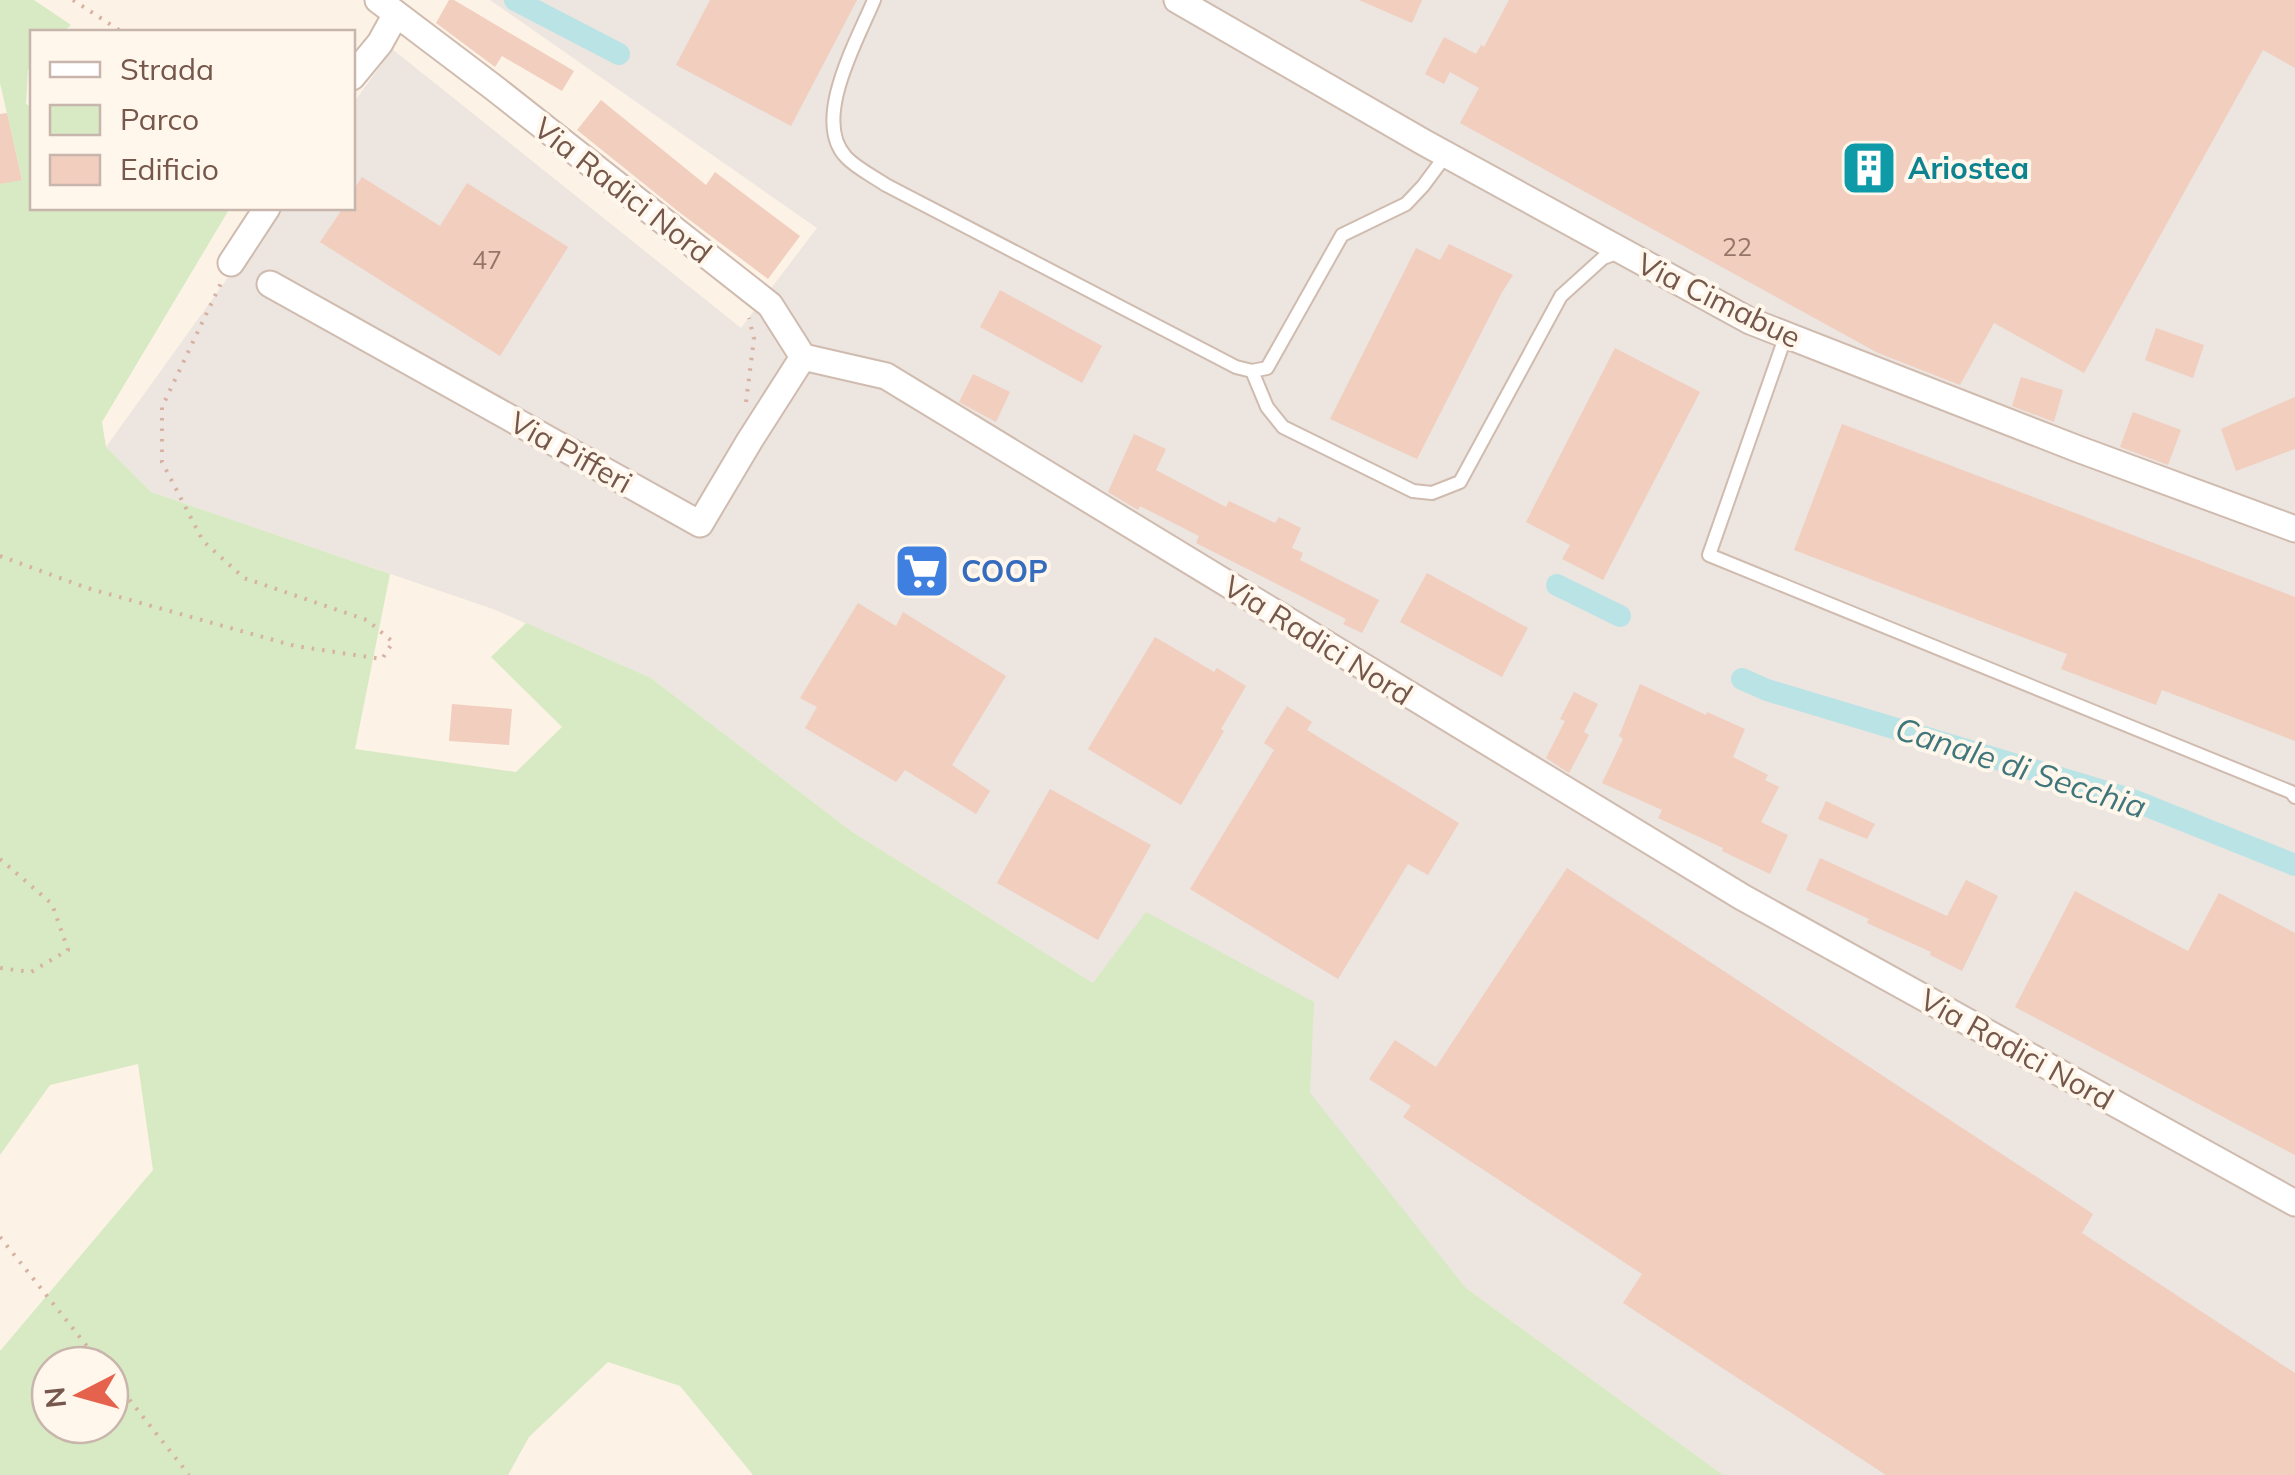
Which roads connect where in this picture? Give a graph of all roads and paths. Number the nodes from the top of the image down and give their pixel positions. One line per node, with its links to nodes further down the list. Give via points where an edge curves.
1 (73, 0): 5 (path)
2 (874, 0): 15 (lane, via 835,100 833,133 845,156 903,194)
3 (1176, 0): 7 (street, Via Cimabue)
4 (387, 7): 6 (street, Via Radici Nord, via 380,43); 14 (street, Via Radici Nord, via 770,305)
5 (119, 30)
6 (355, 74)
7 (1446, 155): 9 (street, Via Cimabue); 15 (lane, via 1406,204 1342,234 1266,368)
8 (266, 210): 10 (street)
9 (1622, 251): 13 (street, Via Cimabue); 15 (lane, via 1603,258 1561,296 1460,482 1432,494 1413,491 1283,427)
10 (231, 264): 18 (path, via 162,407 162,462 203,541 244,578 367,620 393,642 382,659 295,646 87,588)
11 (270, 284): 16 (street, Via Pifferi, via 700,524)
12 (747, 308): 16 (path, via 754,339 746,408)
13 (1786, 335): 17 (street, Via Cimabue); 19 (lane, via 1709,555)
14 (803, 358): 16 (street, Via Pifferi); 22 (street, Via Radici Nord, via 886,376 1742,897)
15 (1252, 371)
16 (762, 420)
17 (2295, 529)
18 (0, 556)
19 (2295, 797)
20 (0, 859): 21 (path, via 52,904 68,950 30,972)
21 (0, 968)
22 (2295, 1202)
23 (0, 1238): 24 (path)
24 (86, 1345)
25 (130, 1401): 26 (path)
26 (189, 1475)

